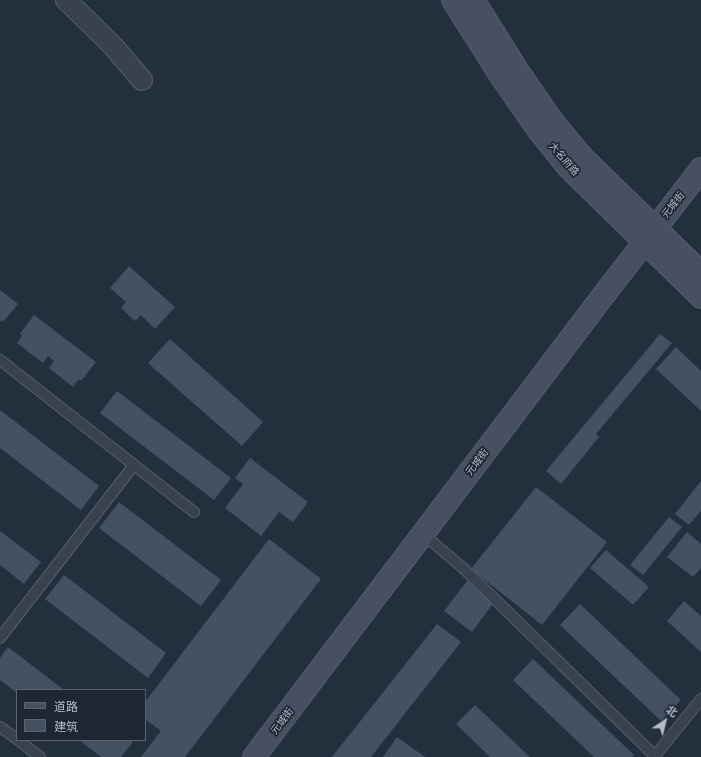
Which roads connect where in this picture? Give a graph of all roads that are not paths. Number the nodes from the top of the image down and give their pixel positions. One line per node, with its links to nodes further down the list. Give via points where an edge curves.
1 (453, 0): 6 (street, 大名府路, via 503,79 569,168)
2 (473, 0): 6 (street, 大名府路, via 550,118)
3 (68, 1): 4 (street, via 113,46)
4 (142, 80)
5 (701, 169): 6 (street, 元城街)
6 (650, 235): 7 (street, 大名府路); 8 (street, 大名府路); 12 (street, 元城街)
7 (701, 273)
8 (701, 297)
9 (0, 360): 10 (lane)
10 (134, 465): 11 (lane); 13 (lane)
11 (194, 512)
12 (423, 534): 18 (lane, via 463,568); 20 (street, 元城街)
13 (0, 638)
14 (701, 699): 18 (lane)
15 (0, 727): 16 (lane)
16 (16, 739)
17 (18, 741): 19 (lane)
18 (655, 756)
19 (40, 757)
20 (254, 757)

